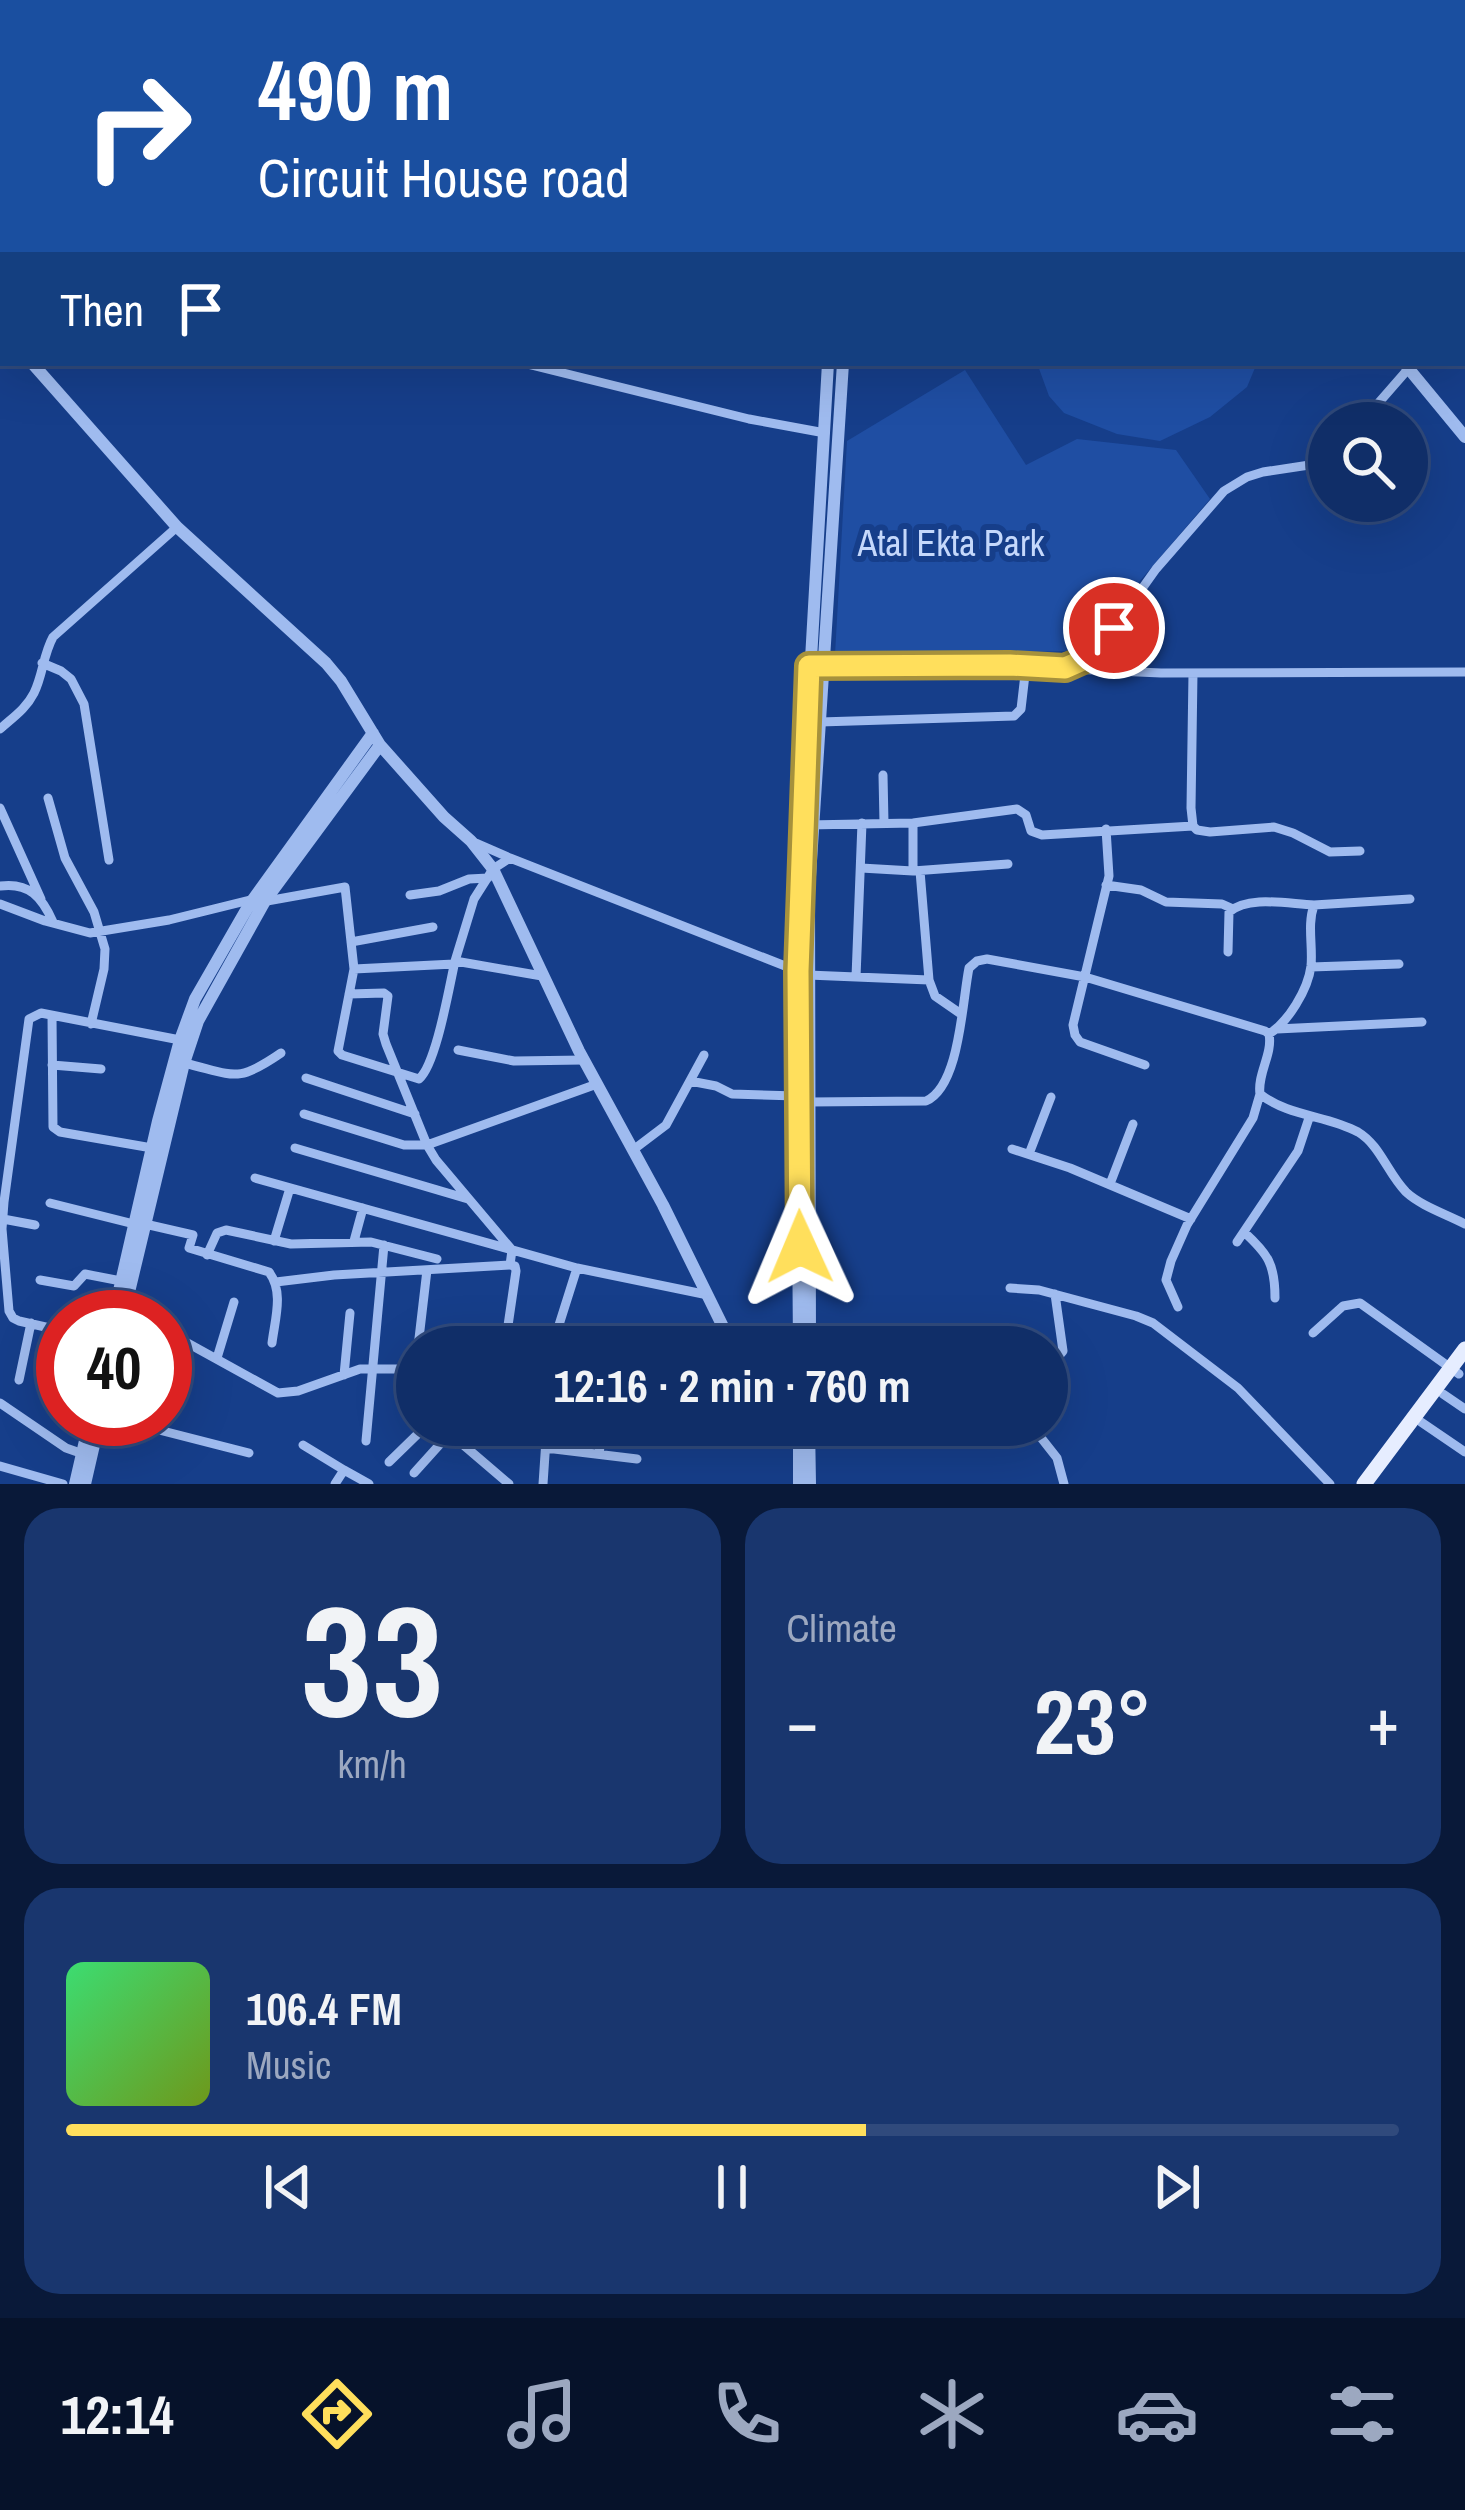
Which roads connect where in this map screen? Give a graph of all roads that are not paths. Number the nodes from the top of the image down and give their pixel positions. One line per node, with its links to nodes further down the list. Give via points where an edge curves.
1 (35, 366): 11 (street)
2 (535, 366): 8 (street)
3 (828, 366): 8 (street)
4 (842, 366): 14 (street)
5 (1405, 366): 7 (street)
6 (1407, 366): 9 (street)
7 (1377, 402)
8 (825, 433): 14 (street)
9 (1465, 437)
10 (1308, 465): 12 (street, via 1247,477 1224,491)
11 (177, 527): 13 (street, via 53,637); 22 (street, via 326,663)
12 (1105, 637): 16 (street); 17 (street)
13 (42, 663): 21 (street, via 26,707); 35 (street, via 71,679 84,704)
14 (817, 666): 15 (street); 20 (street); 29 (street)
15 (1026, 666): 16 (street); 20 (street, via 1014,716)
16 (1065, 668): 17 (street)
17 (1121, 671): 19 (street)
18 (1465, 672): 19 (street)
19 (1193, 673): 30 (street)
20 (820, 722): 29 (street)
21 (0, 729)
22 (377, 739): 32 (street); 45 (street)
23 (883, 775): 27 (street)
24 (48, 798): 51 (street)
25 (0, 808): 44 (street)
26 (862, 823): 27 (street); 29 (street); 37 (street)
27 (884, 823): 28 (street)
28 (913, 823): 31 (street, via 1017,809 1035,834); 38 (street)
29 (807, 825): 58 (street)
30 (1193, 826): 31 (street); 33 (street, via 1274,827 1330,853)
31 (1106, 829): 40 (street)
32 (471, 841): 34 (street); 39 (street)
33 (1360, 851)
34 (510, 858): 39 (street); 58 (street)
35 (110, 860)
36 (1008, 864): 38 (street)
37 (861, 868): 38 (street); 61 (street)
38 (917, 871): 62 (street)
39 (490, 873): 42 (street); 54 (street); 59 (street)
40 (1106, 885): 48 (street); 60 (street)
41 (0, 886): 44 (street, via 22,886)
42 (410, 896)
43 (1410, 898): 47 (street)
44 (41, 899): 49 (street)
45 (260, 900): 51 (street); 52 (street, via 345,887); 69 (street, via 236,926); 74 (street)
46 (0, 904): 49 (street)
47 (1313, 905): 48 (street); 56 (street)
48 (1232, 908): 53 (street)
49 (54, 923): 51 (street)
50 (433, 927): 52 (street)
51 (100, 933): 67 (street, via 106,960)
52 (351, 942): 57 (street)
53 (1228, 952)
54 (454, 963): 57 (street); 59 (street); 78 (street, via 424,1077)
55 (1399, 964): 56 (street)
56 (1311, 967): 68 (street)
57 (353, 969): 63 (street)
58 (803, 973): 61 (street); 84 (street)
59 (542, 976): 73 (street)
60 (1084, 976): 64 (street, via 976,961); 68 (street); 76 (street, via 1075,1035)
61 (856, 977): 62 (street)
62 (928, 980): 64 (street, via 935,996)
63 (349, 994): 78 (street, via 388,996 383,1034); 78 (street, via 339,1054)
64 (962, 1014): 84 (street, via 945,1085 933,1098)
65 (52, 1016): 67 (street); 75 (street); 103 (street, via 29,1019)
66 (1422, 1022): 68 (street)
67 (91, 1024): 69 (street)
68 (1273, 1032): 82 (street)
69 (180, 1040): 88 (street)
70 (458, 1050): 73 (street, via 530,1062)
71 (281, 1053): 74 (street, via 239,1076)
72 (704, 1055): 80 (street)
73 (584, 1060): 81 (street)
74 (184, 1063): 88 (street)
75 (52, 1065): 77 (street); 91 (street, via 55,1130)
76 (1145, 1065)
77 (101, 1070)
78 (397, 1071): 86 (street)
79 (306, 1078): 86 (street)
80 (690, 1081): 84 (street, via 732,1094); 94 (street, via 666,1125)
81 (597, 1084): 90 (street); 94 (street)
82 (1260, 1094): 87 (street); 104 (street)
83 (1051, 1097): 95 (street)
84 (803, 1099): 121 (street)
85 (304, 1114): 90 (street, via 404,1145)
86 (416, 1114): 90 (street)
87 (1310, 1118): 106 (street, via 1360,1133 1409,1195); 127 (street, via 1298,1151 1240,1237 1270,1262)
88 (164, 1122): 91 (street); 101 (street)
89 (1132, 1124): 97 (street)
90 (427, 1144): 99 (street)
91 (152, 1148): 101 (street)
92 (295, 1148): 99 (street)
93 (1012, 1149): 95 (street)
94 (633, 1150): 126 (street)
95 (1029, 1154): 97 (street)
96 (255, 1178): 98 (street)
97 (1110, 1184): 104 (street)
98 (290, 1188): 102 (street); 109 (street)
99 (470, 1199): 112 (street)
100 (50, 1203): 105 (street)
101 (143, 1207): 105 (street)
102 (363, 1208): 108 (street); 110 (street)
103 (3, 1219): 107 (street); 131 (street, via 9,1311)
104 (1191, 1220): 129 (street, via 1166,1280)
105 (139, 1224): 113 (street, via 193,1235 189,1248); 119 (street); 124 (street)
106 (1465, 1224)
107 (35, 1225)
108 (440, 1230): 112 (street); 115 (street)
109 (274, 1240): 110 (street); 113 (street, via 220,1231)
110 (355, 1241): 111 (street)
111 (384, 1245): 115 (street); 117 (street)
112 (512, 1250): 114 (street); 116 (street)
113 (207, 1255): 120 (street, via 269,1272)
114 (510, 1265): 115 (street); 134 (street, via 516,1271)
115 (433, 1266): 117 (street); 133 (street)
116 (578, 1268): 126 (street); 135 (street)
117 (382, 1272): 120 (street); 145 (street)
118 (40, 1280): 119 (street, via 74,1286 87,1274)
119 (121, 1281): 123 (street)
120 (276, 1282): 141 (street)
121 (805, 1288): 137 (street); 138 (street)
122 (1010, 1288): 125 (street)
123 (119, 1290)
124 (128, 1290)
125 (1054, 1294): 139 (street); 188 (street, via 1153,1323 1238,1388)
126 (708, 1295): 136 (street)
127 (1275, 1298)
128 (234, 1301): 144 (street)
129 (1178, 1307)
130 (350, 1313): 148 (street)
131 (31, 1323): 132 (street); 149 (street)
132 (36, 1324)
133 (422, 1326)
134 (508, 1326)
135 (559, 1326)
136 (723, 1326)
137 (801, 1326)
138 (808, 1326)
139 (1060, 1326)
140 (1313, 1333): 147 (street, via 1342,1306 1360,1303)
141 (272, 1343)
142 (192, 1346): 144 (street)
143 (1465, 1349): 147 (main road)
144 (217, 1358): 148 (street, via 278,1393)
145 (373, 1367): 146 (street); 148 (street); 155 (street)
146 (396, 1368)
147 (1458, 1369): 150 (main road); 189 (main road)
148 (344, 1375)
149 (20, 1380)
150 (1443, 1394): 152 (street); 153 (main road)
151 (0, 1403): 172 (street)
152 (1465, 1409)
153 (1421, 1422): 169 (street); 190 (main road)
154 (192, 1438): 170 (street)
155 (366, 1441)
156 (303, 1445): 176 (street)
157 (88, 1446): 172 (street)
158 (90, 1446): 172 (street)
159 (405, 1446): 174 (street)
160 (439, 1446): 177 (street)
161 (465, 1446): 168 (street)
162 (468, 1446): 168 (street)
163 (600, 1446): 171 (street)
164 (799, 1446): 185 (street)
165 (809, 1446): 186 (street)
166 (1048, 1446): 187 (street)
167 (546, 1448): 171 (street); 184 (street)
168 (468, 1449): 183 (street)
169 (1465, 1452)
170 (249, 1453)
171 (599, 1454): 173 (street)
172 (87, 1455): 179 (street); 180 (street)
173 (637, 1459)
174 (389, 1462)
175 (0, 1466): 178 (street)
176 (344, 1470): 181 (street); 182 (street)
177 (415, 1473)
178 (63, 1484)
179 (75, 1484)
180 (85, 1484)
181 (335, 1484)
182 (369, 1484)
183 (509, 1484)
184 (543, 1484)
185 (799, 1484)
186 (810, 1484)
187 (1064, 1484)
188 (1330, 1484)
189 (1364, 1484)
190 (1374, 1484)

